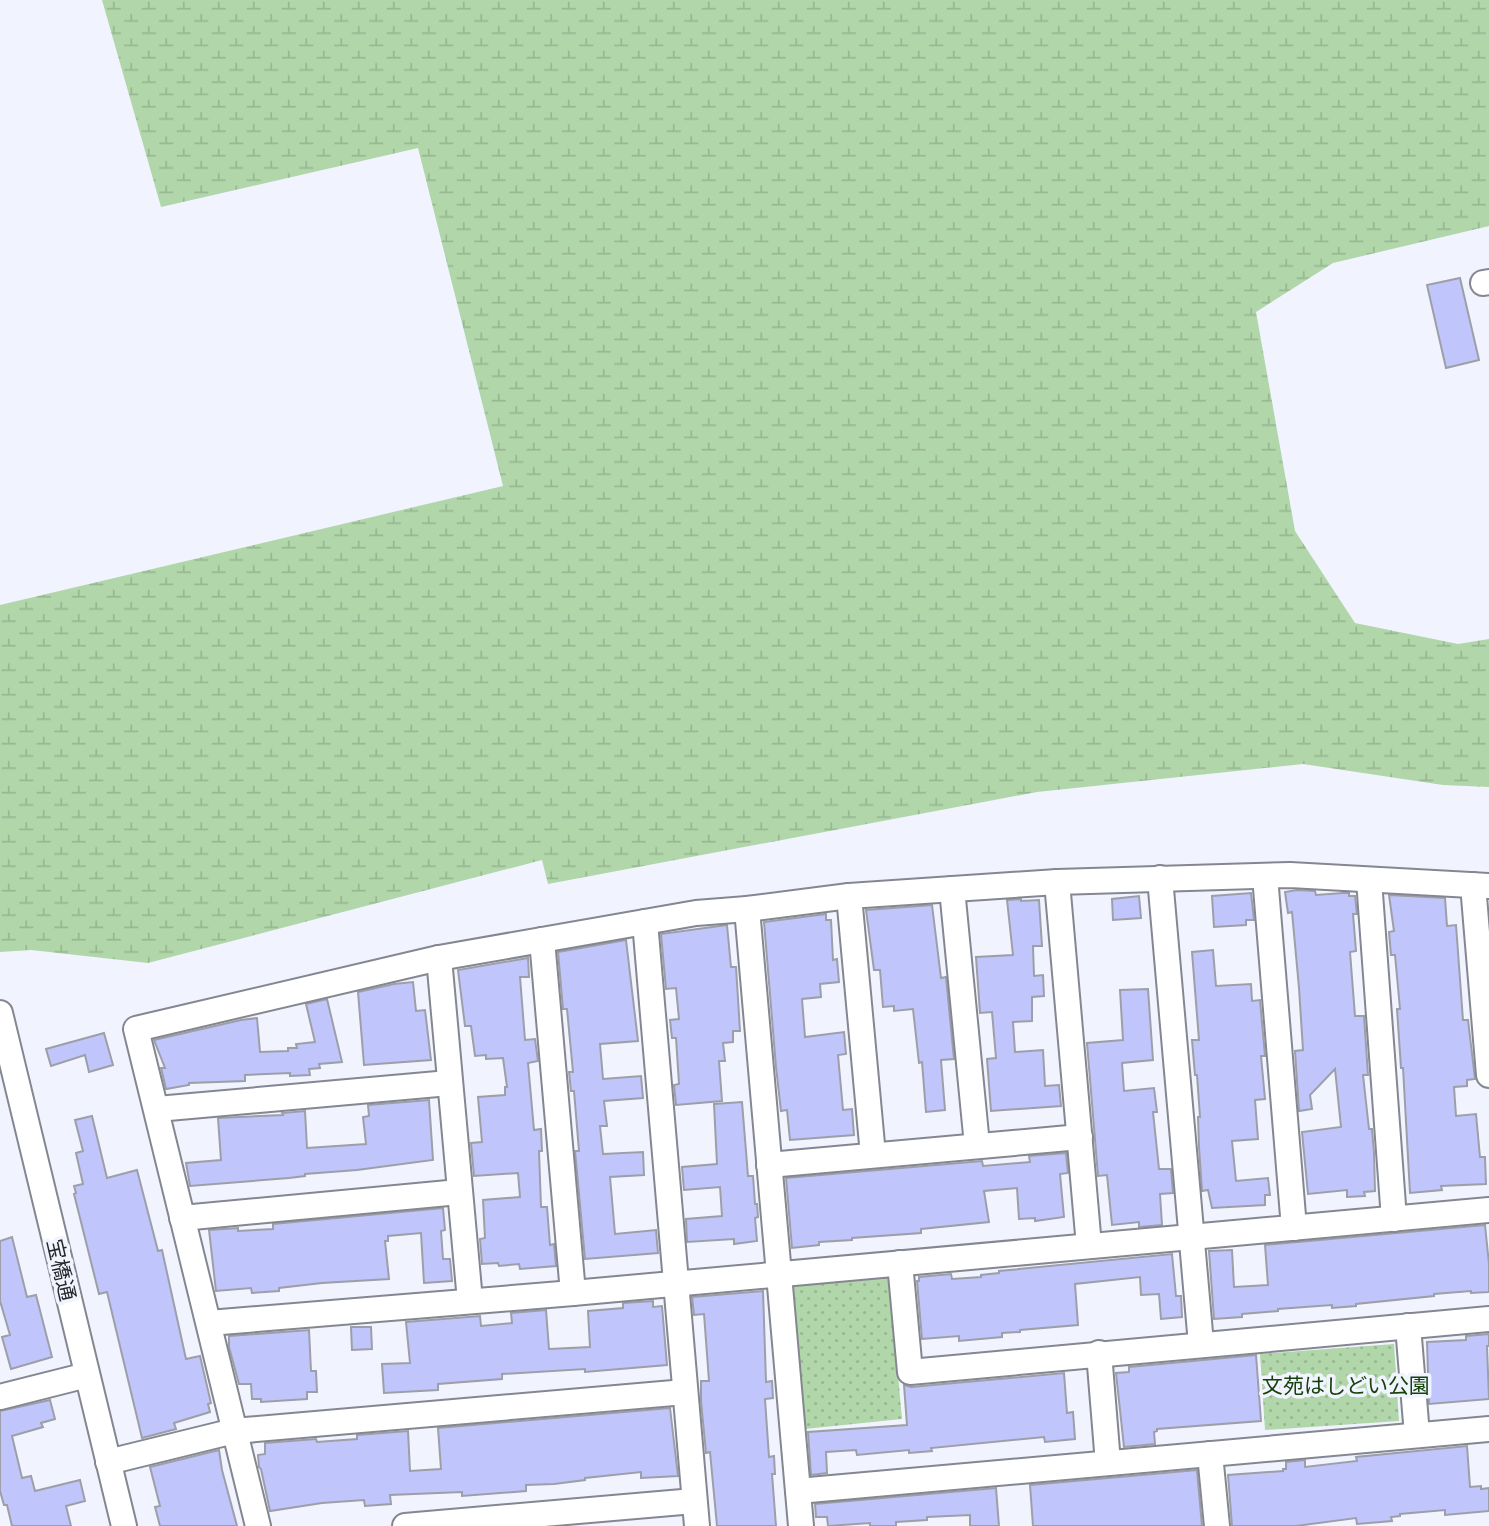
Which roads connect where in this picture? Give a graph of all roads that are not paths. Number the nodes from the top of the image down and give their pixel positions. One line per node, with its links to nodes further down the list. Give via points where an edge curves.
1 (1265, 876): 2 (street); 3 (street); 24 (street)
2 (1160, 878): 4 (street); 25 (street)
3 (1369, 880): 5 (street); 23 (street)
4 (1057, 883): 6 (street); 16 (street)
5 (1481, 885): 13 (street)
6 (952, 889): 7 (street); 17 (street)
7 (849, 897): 8 (street); 18 (street)
8 (747, 909): 9 (street); 19 (street)
9 (645, 922): 10 (street); 29 (street)
10 (542, 940): 11 (street); 30 (street)
11 (439, 958): 14 (street); 15 (street, via 136,1029)
12 (0, 1013): 37 (street, 宝橋通)
13 (1489, 1075)
14 (449, 1083): 15 (street); 20 (street)
15 (157, 1109): 22 (street)
16 (1080, 1137): 17 (street); 26 (street)
17 (977, 1145): 18 (street)
18 (873, 1155): 19 (street)
19 (769, 1165): 28 (street)
20 (459, 1192): 22 (street); 31 (street)
21 (1489, 1210): 23 (street)
22 (182, 1218): 33 (street)
23 (1394, 1219): 24 (street)
24 (1294, 1228): 25 (street)
25 (1192, 1237): 26 (street); 35 (street)
26 (1089, 1246): 27 (street)
27 (900, 1264): 28 (street); 36 (street, via 910,1372)
28 (778, 1274): 29 (street); 46 (street)
29 (674, 1283): 30 (street); 38 (street)
30 (573, 1293): 31 (street)
31 (470, 1301): 33 (street)
32 (1489, 1319): 34 (street)
33 (209, 1323): 41 (street)
34 (1408, 1326): 35 (street); 42 (street)
35 (1201, 1344): 36 (street)
36 (1099, 1353): 45 (street)
37 (87, 1375): 39 (street); 44 (street, 宝橋通)
38 (685, 1392): 41 (street); 47 (street)
39 (0, 1397)
40 (1489, 1429): 42 (street)
41 (234, 1431): 44 (street); 49 (street)
42 (1417, 1435): 43 (street)
43 (1210, 1454): 45 (street); 53 (street)
44 (108, 1462): 48 (street, 宝橋通)
45 (1108, 1464): 46 (street)
46 (798, 1491): 52 (street)
47 (694, 1501): 50 (street); 51 (street)
48 (124, 1526)
49 (258, 1526)
50 (405, 1526)
51 (697, 1526)
52 (801, 1526)
53 (1217, 1526)

